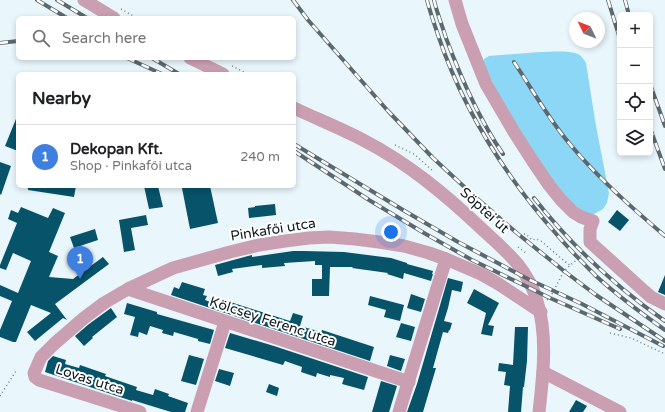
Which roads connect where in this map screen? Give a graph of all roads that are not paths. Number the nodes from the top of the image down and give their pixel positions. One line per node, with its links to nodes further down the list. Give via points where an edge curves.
1 (84, 0): 3 (street)
2 (454, 0): 9 (street, via 486,84 545,179 574,212 593,221 590,242 651,297)
3 (111, 16)
4 (194, 60): 5 (street)
5 (219, 72)
6 (296, 109): 10 (street, Söptei út, via 362,140 416,172 436,188 512,257 534,290)
7 (446, 259): 8 (street, Pinkafői utca, via 429,252 379,242 348,238 309,238 224,253 173,268); 10 (street, Pinkafői utca); 14 (street)
8 (128, 289): 11 (street, Kölcsey Ferenc utca); 12 (street, Pinkafői utca, via 84,318 41,357)
9 (665, 304)
10 (539, 306): 13 (street, Söptei út, via 543,333)
11 (225, 322): 14 (street, Kölcsey Ferenc utca); 16 (street)
12 (34, 372): 15 (street, Lovas utca, via 39,380)
13 (542, 372): 18 (street, Söptei út); 19 (street)
14 (409, 382): 17 (street)
15 (140, 412)
16 (197, 412)
17 (399, 412)
18 (539, 412)
19 (620, 412)

